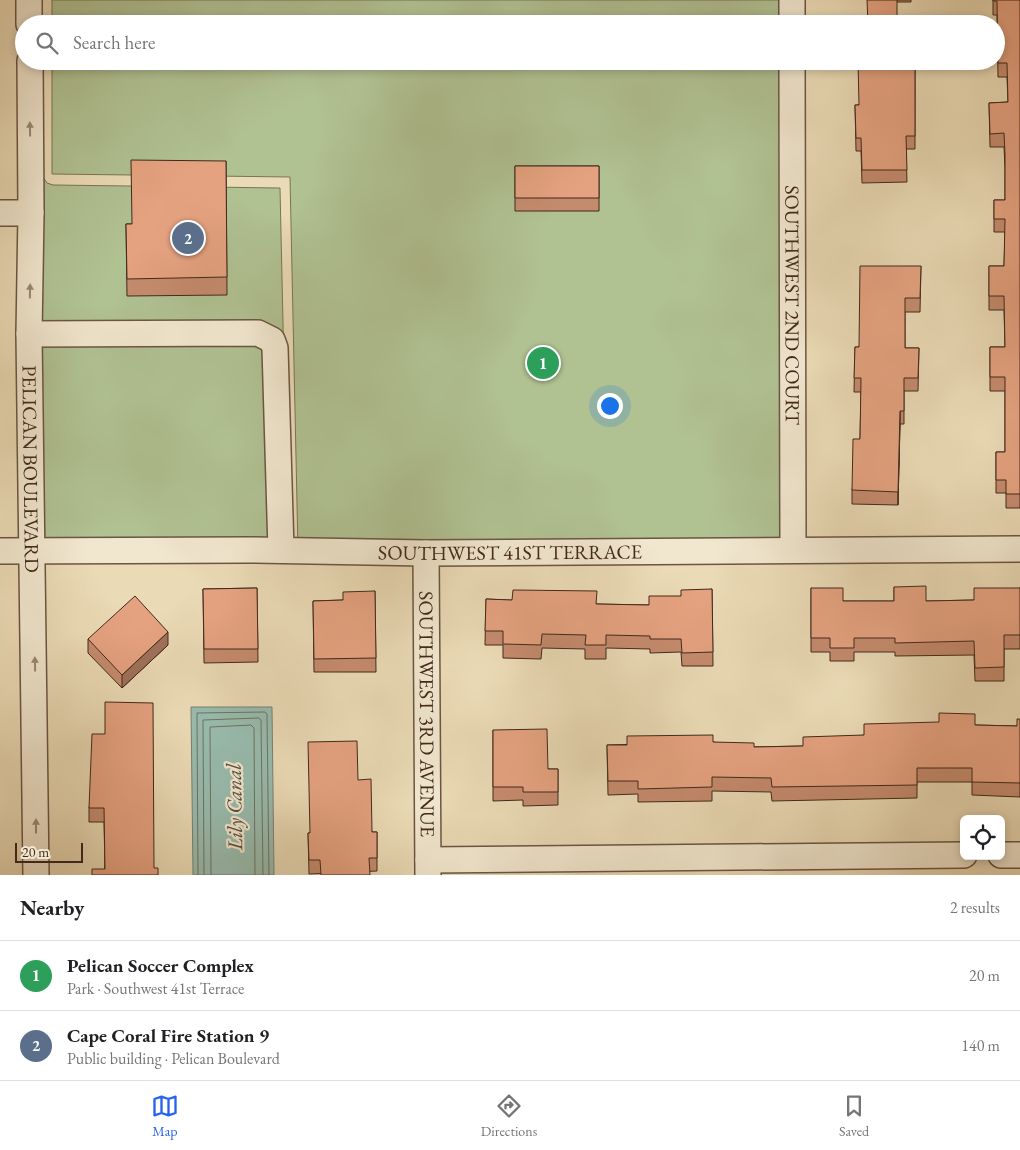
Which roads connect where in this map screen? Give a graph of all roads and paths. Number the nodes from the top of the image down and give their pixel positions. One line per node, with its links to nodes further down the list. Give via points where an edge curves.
1 (29, 0): 3 (street)
2 (792, 0): 4 (street)
3 (29, 15)
4 (792, 15)
5 (30, 70): 8 (street, PELICAN BOULEVARD, one-way to 5)
6 (792, 70): 10 (street, SOUTHWEST 2ND COURT)
7 (0, 213): 8 (street)
8 (31, 213): 9 (street, PELICAN BOULEVARD, one-way to 8)
9 (29, 334): 12 (street, via 258,333 272,340 275,348); 14 (street, PELICAN BOULEVARD)
10 (793, 549): 11 (street, SOUTHWEST 41ST TERRACE); 15 (street, SOUTHWEST 41ST TERRACE)
11 (1020, 549)
12 (281, 550): 14 (street, SOUTHWEST 41ST TERRACE); 15 (street, SOUTHWEST 41ST TERRACE)
13 (0, 551): 14 (street, SOUTHWEST 41ST TERRACE)
14 (34, 551): 20 (street, PELICAN BOULEVARD, one-way to 14)
15 (426, 553): 19 (street, SOUTHWEST 3RD AVENUE)
16 (960, 855): 19 (street)
17 (1005, 855): 18 (street)
18 (1020, 855)
19 (428, 867)
20 (36, 875)

